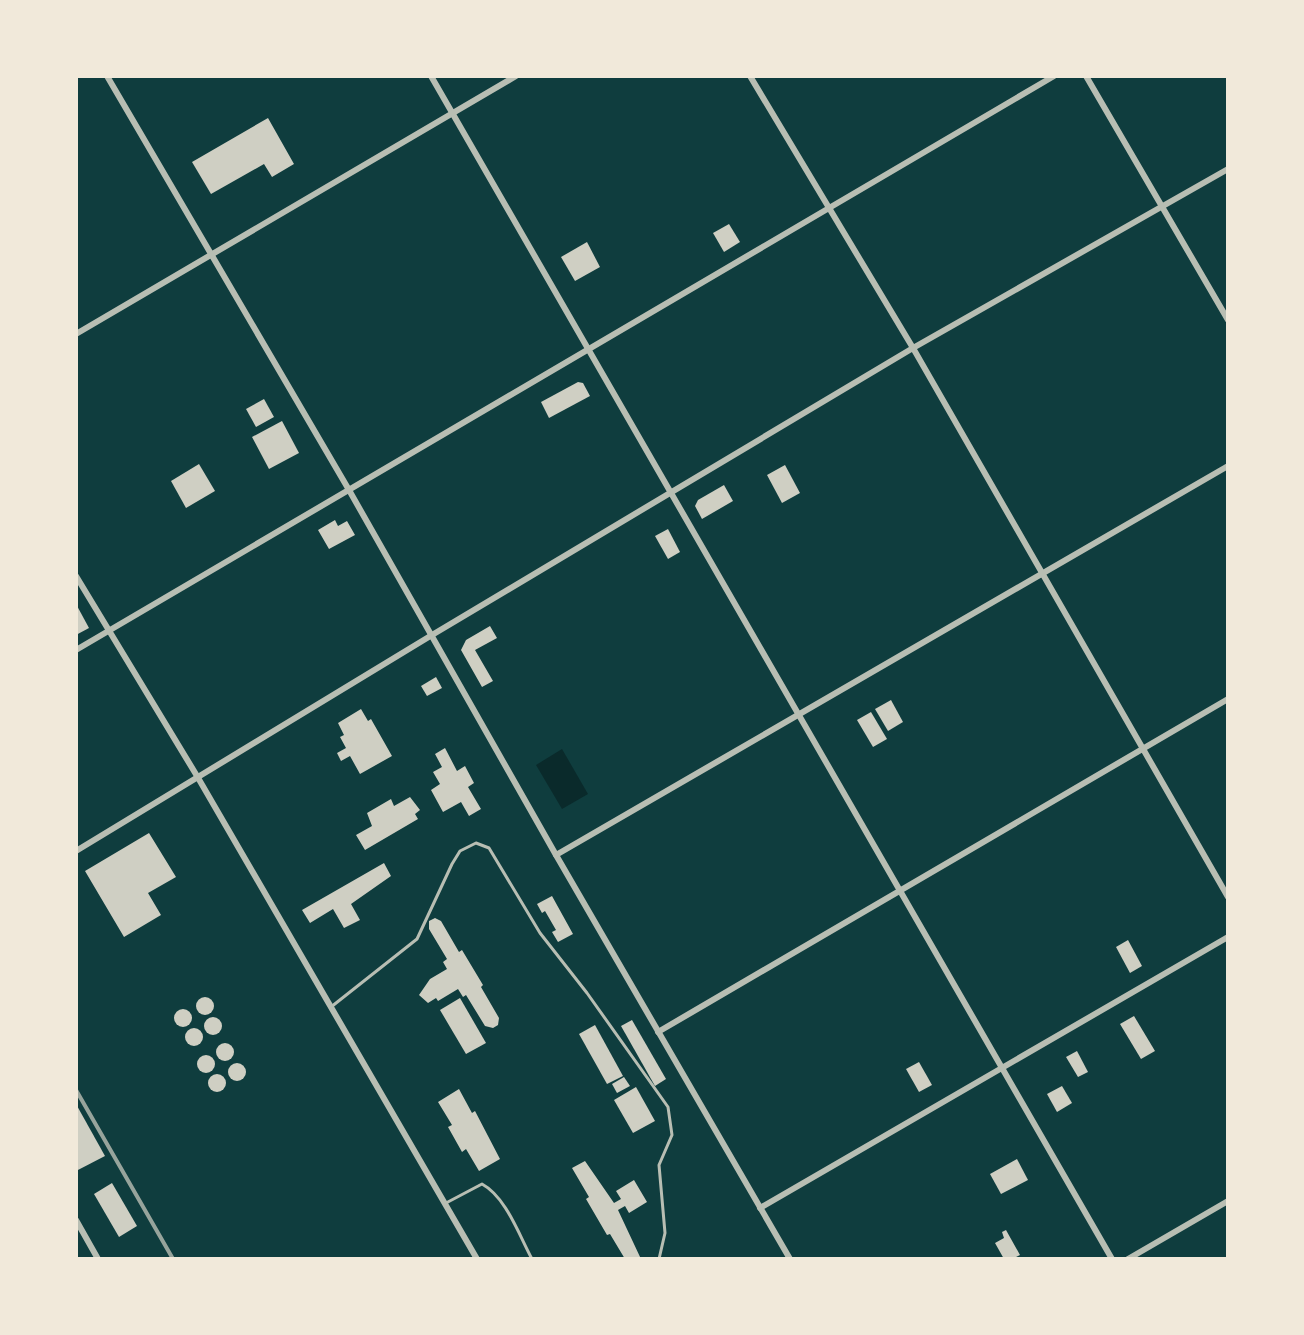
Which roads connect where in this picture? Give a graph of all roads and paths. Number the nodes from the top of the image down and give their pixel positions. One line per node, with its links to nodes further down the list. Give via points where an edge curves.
1 (107, 76): 11 (street)
2 (431, 76): 7 (street)
3 (516, 76): 7 (street)
4 (750, 76): 9 (street)
5 (1054, 76): 9 (street)
6 (1086, 76): 10 (street)
7 (452, 113): 11 (street); 15 (street)
8 (1228, 169): 10 (street)
9 (828, 207): 14 (street); 15 (street)
10 (1163, 207): 12 (street); 14 (street)
11 (211, 255): 13 (street); 17 (street)
12 (1228, 320)
13 (76, 334)
14 (913, 348): 18 (street); 19 (street)
15 (588, 351): 17 (street); 18 (street)
16 (1228, 466): 19 (street)
17 (349, 490): 21 (street); 22 (street)
18 (669, 493): 22 (street); 25 (street)
19 (1041, 575): 25 (street); 26 (street)
20 (76, 576): 21 (street)
21 (108, 631): 23 (street); 27 (street)
22 (432, 635): 27 (street); 29 (street)
23 (76, 650)
24 (1228, 699): 26 (street)
25 (798, 715): 29 (street); 30 (street)
26 (1142, 751): 30 (street); 31 (street)
27 (197, 776): 28 (street); 33 (street)
28 (76, 851)
29 (556, 855): 34 (street)
30 (901, 891): 34 (street); 35 (street)
31 (1228, 897)
32 (1228, 937): 35 (street)
33 (331, 1007): 37 (street); 43 (lane, via 417,939 460,851 476,843 489,848 540,933 668,1107 672,1135 659,1165 665,1233)
34 (658, 1032): 38 (street)
35 (1004, 1068): 38 (street); 45 (street)
36 (1228, 1201): 46 (street)
37 (445, 1204): 41 (street); 42 (lane, via 482,1184 488,1187)
38 (760, 1208): 44 (street)
39 (76, 1220): 40 (street)
40 (98, 1259)
41 (477, 1259)
42 (532, 1259)
43 (659, 1259)
44 (790, 1259)
45 (1112, 1259)
46 (1128, 1259)

